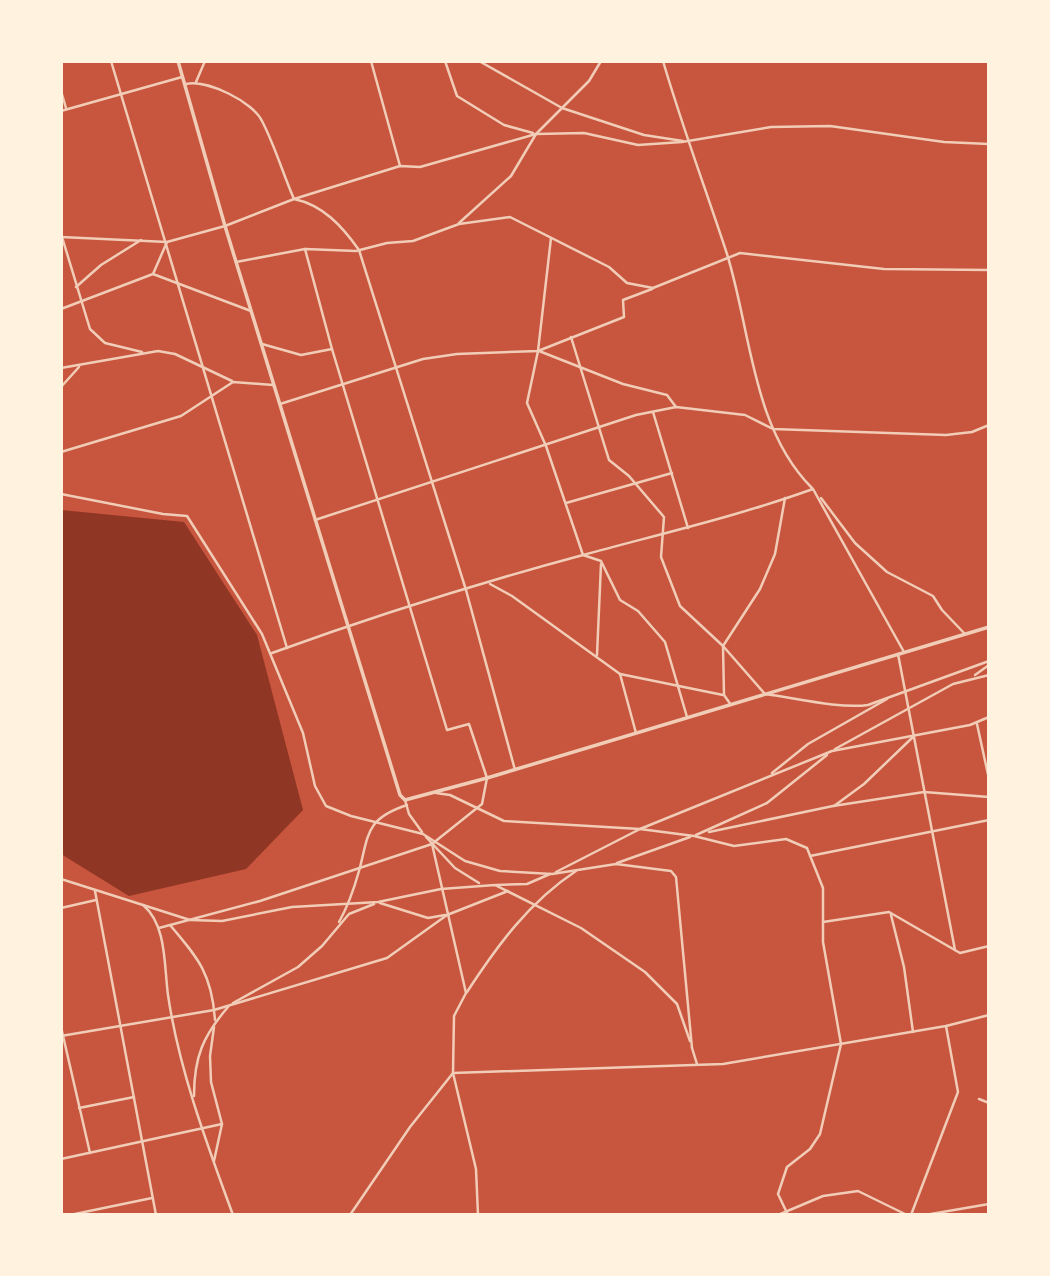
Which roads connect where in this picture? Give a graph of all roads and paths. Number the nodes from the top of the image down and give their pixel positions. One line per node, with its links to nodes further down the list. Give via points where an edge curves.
1 (111, 61): 13 (street)
2 (178, 61): 9 (street)
3 (205, 61): 10 (street)
4 (371, 61): 20 (street)
5 (445, 61): 17 (street, via 457,96 504,125)
6 (480, 61): 14 (street)
7 (601, 61): 14 (street, via 589,81)
8 (663, 61): 18 (street)
9 (182, 77): 11 (street); 13 (street)
10 (196, 82): 11 (street); 21 (street, via 226,92 262,119)
11 (186, 84): 23 (street)
12 (61, 91): 15 (street)
13 (121, 94): 15 (street); 27 (street)
14 (562, 108): 17 (street); 18 (street, via 644,135)
15 (67, 109): 16 (street)
16 (61, 111)
17 (536, 134): 18 (street, via 584,133 638,145); 20 (street, via 420,166); 22 (street, via 511,176)
18 (686, 141): 19 (street, via 771,127 830,125); 30 (street)
19 (989, 144)
20 (400, 166): 21 (street)
21 (294, 199): 23 (street); 29 (street, via 310,202 341,226)
22 (459, 223): 25 (street, via 510,217); 29 (street, via 413,242)
23 (225, 226): 27 (street); 31 (street)
24 (61, 237): 26 (street); 35 (street)
25 (551, 238): 36 (street, via 609,267 627,283); 43 (street)
26 (142, 239): 27 (street); 35 (street)
27 (167, 242): 33 (street); 34 (street)
28 (305, 249): 29 (street); 31 (street); 42 (street)
29 (359, 250): 48 (street)
30 (727, 256): 32 (street, via 740,253 884,269); 36 (street); 60 (street)
31 (236, 262): 39 (street)
32 (989, 271)
33 (153, 274): 34 (street); 37 (street)
34 (179, 284): 39 (street); 45 (street)
35 (76, 287): 37 (street)
36 (653, 288): 40 (street, via 623,300 624,317)
37 (81, 304): 38 (street); 44 (street, via 90,329 105,343)
38 (61, 309)
39 (251, 311): 41 (street)
40 (571, 337): 43 (street); 49 (street)
41 (262, 344): 42 (street, via 301,355); 52 (street)
42 (332, 349): 51 (street)
43 (538, 351): 48 (street, via 457,354); 49 (street); 61 (street, via 527,403)
44 (142, 352): 45 (street, via 175,354); 46 (street)
45 (204, 366): 50 (street); 54 (street)
46 (79, 367): 47 (street); 53 (street)
47 (61, 368)
48 (394, 368): 51 (street); 64 (street)
49 (581, 368): 56 (street, via 667,396); 59 (street)
50 (233, 382): 52 (street); 54 (street)
51 (344, 384): 55 (street); 69 (street)
52 (274, 385): 55 (street)
53 (61, 387)
54 (212, 396): 62 (street, via 181,416); 83 (street)
55 (280, 404): 71 (street)
56 (676, 407): 57 (street); 60 (street, via 745,415)
57 (653, 412): 59 (street); 63 (street)
58 (989, 425): 60 (street, via 946,435)
59 (599, 428): 61 (street); 65 (street, via 609,460)
60 (773, 429): 66 (street, via 800,476)
61 (546, 446): 64 (street); 70 (street)
62 (61, 452)
63 (672, 473): 65 (street); 72 (street)
64 (433, 483): 69 (street); 77 (street)
65 (635, 483): 70 (street); 73 (street, via 664,517)
66 (813, 489): 68 (street); 81 (street, via 855,543 887,572 933,596); 84 (street)
67 (61, 494): 85 (street, via 187,516)
68 (785, 498): 72 (street); 82 (street, via 775,554 765,578)
69 (379, 500): 71 (street); 78 (street)
70 (566, 503): 74 (street)
71 (316, 520): 80 (street)
72 (688, 528): 73 (street)
73 (662, 536): 74 (street); 82 (street, via 661,557 680,606)
74 (583, 555): 75 (street); 76 (street)
75 (601, 561): 87 (street); 92 (street, via 620,600 638,611 665,642)
76 (489, 583): 77 (street); 87 (street)
77 (466, 590): 78 (street); 106 (street)
78 (411, 608): 80 (street); 108 (street, via 447,730 469,724)
79 (989, 627): 81 (street)
80 (349, 629): 83 (street); 113 (street, via 400,795)
81 (965, 634): 84 (street)
82 (723, 646): 94 (street); 96 (street)
83 (287, 648): 85 (street)
84 (904, 652): 86 (street)
85 (271, 654): 117 (street, via 303,733 315,786 326,806)
86 (898, 654): 93 (street); 94 (street)
87 (597, 656): 89 (street)
88 (989, 663): 91 (street); 93 (street)
89 (620, 674): 92 (street); 102 (street)
90 (989, 675): 91 (street)
91 (973, 677): 98 (street)
92 (678, 685): 96 (street); 100 (street)
93 (905, 692): 95 (street); 98 (street)
94 (765, 694): 95 (street, via 848,708); 97 (street)
95 (896, 694): 107 (street, via 808,744)
96 (724, 695): 97 (street)
97 (731, 705): 100 (street)
98 (908, 709): 103 (street); 104 (street)
99 (989, 717): 101 (street)
100 (687, 718): 102 (street)
101 (977, 722): 103 (street); 105 (street)
102 (636, 733): 106 (street)
103 (914, 737): 104 (street); 110 (street); 114 (street)
104 (832, 751): 107 (street); 120 (street, via 767,803)
105 (987, 761): 109 (street)
106 (515, 770): 108 (street)
107 (769, 776): 118 (street)
108 (487, 778): 111 (street); 115 (street, via 482,804)
109 (989, 779)
110 (924, 792): 112 (street); 114 (street); 119 (street)
111 (436, 793): 113 (street); 115 (street)
112 (989, 797)
113 (406, 802): 117 (street); 121 (street)
114 (833, 806): 120 (street)
115 (476, 809): 118 (street, via 503,821); 123 (street)
116 (989, 820): 119 (street)
117 (375, 821): 121 (street); 127 (street, via 363,844)
118 (640, 829): 122 (street); 129 (street)
119 (932, 831): 125 (street); 150 (street)
120 (703, 833): 122 (street)
121 (424, 834): 123 (street); 124 (street)
122 (694, 836): 125 (street, via 734,846 786,839 807,848); 126 (street)
123 (434, 839): 124 (street); 129 (street, via 476,866)
124 (432, 844): 127 (street); 131 (street, via 455,868); 133 (street)
125 (810, 856): 145 (street, via 823,888)
126 (616, 864): 128 (street); 163 (street, via 671,871 676,877)
127 (360, 868): 137 (street); 144 (street)
128 (579, 870): 129 (street); 139 (street)
129 (552, 874): 132 (street, via 527,884)
130 (61, 879): 134 (street)
131 (482, 884): 132 (street); 133 (street)
132 (495, 885): 135 (street)
133 (441, 889): 138 (street); 143 (street)
134 (95, 891): 136 (street); 140 (street)
135 (508, 891): 139 (street); 143 (street)
136 (97, 900): 141 (street); 157 (street)
137 (349, 902): 138 (street); 144 (street, via 222,921); 147 (street)
138 (378, 902): 143 (street, via 428,918); 147 (street, via 349,914)
139 (536, 904): 151 (street, via 504,936); 163 (street, via 645,972 677,1004)
140 (143, 905): 144 (street); 148 (street)
141 (61, 908)
142 (890, 913): 145 (street); 150 (street); 160 (street, via 905,967)
143 (447, 915): 151 (street); 152 (street, via 387,958)
144 (190, 920): 146 (street)
145 (823, 922): 162 (street)
146 (170, 925): 148 (street); 153 (street, via 194,952 212,987)
147 (338, 925): 152 (street, via 299,967)
148 (159, 928): 155 (street)
149 (989, 946): 150 (street, via 960,953)
150 (955, 950)
151 (466, 993): 165 (street, via 454,1016)
152 (229, 1005): 153 (street); 156 (street)
153 (214, 1010): 155 (street); 156 (street)
154 (989, 1015): 158 (street)
155 (171, 1016): 157 (street); 168 (street)
156 (215, 1022): 168 (street, via 194,1066); 171 (street, via 209,1056)
157 (122, 1025): 161 (street); 166 (street)
158 (946, 1026): 160 (street); 187 (street, via 958,1092)
159 (61, 1027): 161 (street)
160 (913, 1032): 162 (street)
161 (62, 1036): 170 (street)
162 (841, 1044): 164 (street); 179 (street, via 820,1134 810,1149 787,1167 778,1194)
163 (692, 1048): 164 (street)
164 (697, 1065): 165 (street)
165 (453, 1073): 183 (street); 184 (street, via 476,1169)
166 (135, 1097): 170 (street); 173 (street)
167 (979, 1099): 169 (street)
168 (194, 1102): 172 (street)
169 (989, 1103)
170 (79, 1108): 174 (street)
171 (222, 1124): 172 (street); 176 (street)
172 (201, 1129): 173 (street); 176 (street)
173 (143, 1143): 174 (street); 177 (street)
174 (90, 1153): 175 (street)
175 (61, 1159)
176 (214, 1163): 182 (street)
177 (153, 1198): 180 (street); 181 (street)
178 (989, 1205): 188 (street)
179 (786, 1209): 185 (street); 186 (street); 187 (street, via 823,1196 858,1191)
180 (70, 1215)
181 (156, 1215)
182 (233, 1215)
183 (351, 1215)
184 (478, 1215)
185 (778, 1215)
186 (788, 1215)
187 (909, 1215)
188 (925, 1215)

